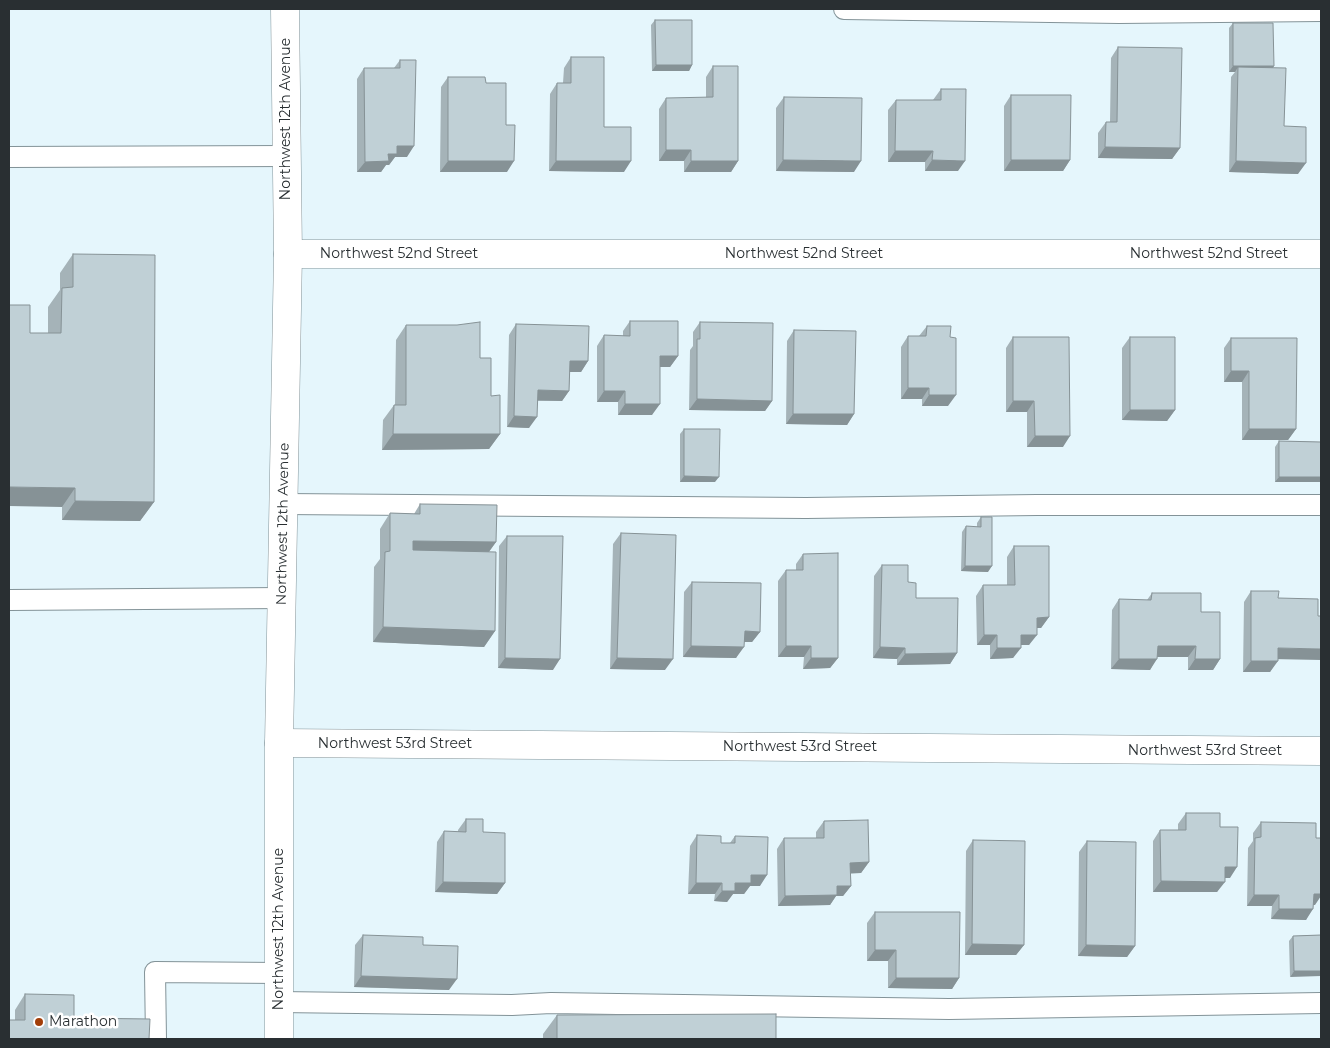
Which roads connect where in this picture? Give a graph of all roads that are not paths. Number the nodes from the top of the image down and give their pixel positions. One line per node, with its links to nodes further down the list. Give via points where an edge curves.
1 (286, 9): 4 (street, Northwest 12th Avenue)
2 (844, 9): 3 (lane, via 1119,13)
3 (1321, 11)
4 (287, 156): 5 (lane); 6 (street, Northwest 12th Avenue)
5 (9, 157)
6 (288, 254): 7 (street, Northwest 52nd Street); 8 (street, Northwest 12th Avenue)
7 (1321, 254)
8 (283, 504): 9 (lane, via 806,508 1047,504); 10 (street, Northwest 12th Avenue)
9 (1321, 505)
10 (282, 598): 11 (lane); 12 (street, Northwest 12th Avenue)
11 (9, 600)
12 (279, 743): 13 (street, Northwest 53rd Street); 14 (street, Northwest 12th Avenue)
13 (1321, 752)
14 (279, 973): 15 (street, Northwest 12th Avenue); 17 (lane, via 155,972)
15 (279, 1002): 16 (lane, via 512,1005 551,1002 949,1009); 18 (street, Northwest 12th Avenue)
16 (1321, 1003)
17 (156, 1039)
18 (280, 1039)

